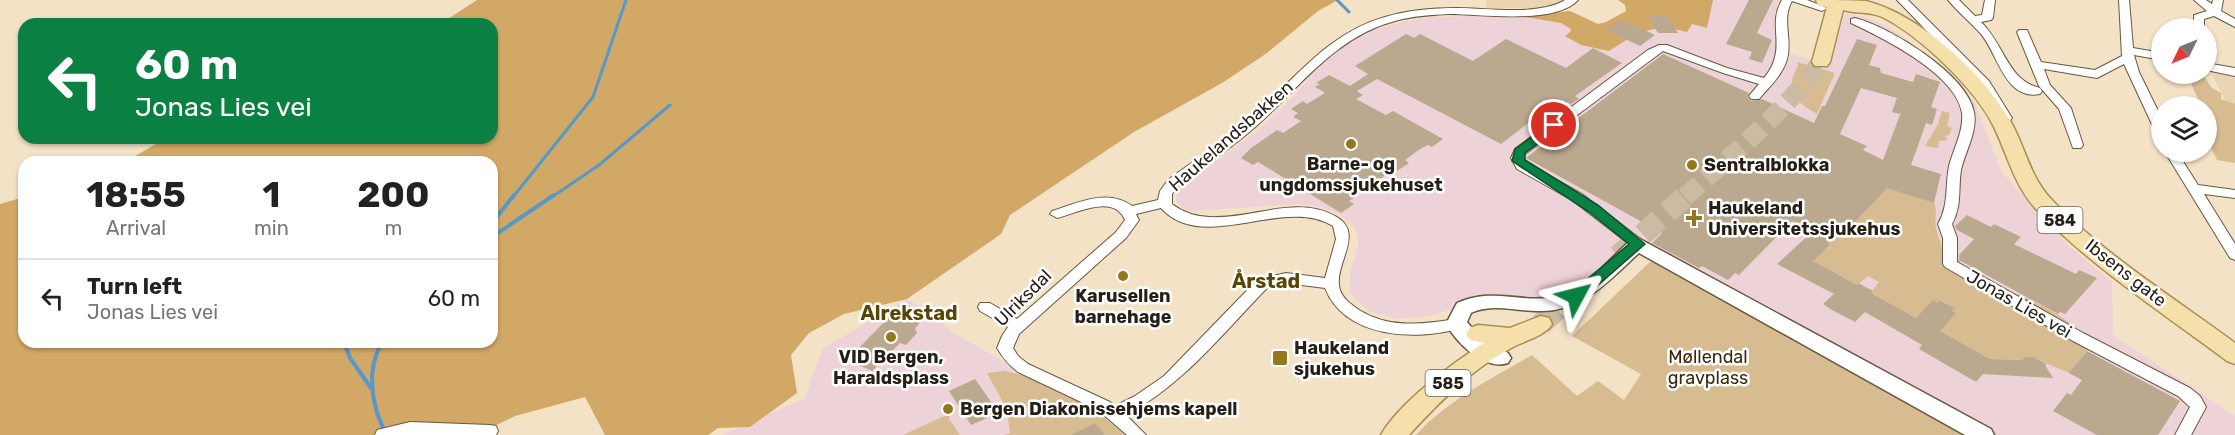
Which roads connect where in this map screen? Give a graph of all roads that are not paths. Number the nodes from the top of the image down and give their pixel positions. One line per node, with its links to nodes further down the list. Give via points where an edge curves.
1 (1573, 0): 35 (street, Haukelandsbakken, via 1561,7 1539,10 1424,13 1355,32 1325,51 1259,117 1173,183 1165,193)
2 (1787, 0): 26 (street, via 1781,10 1783,53)
3 (1796, 0): 11 (street)
4 (1864, 0): 12 (main road, 584)
5 (1902, 0): 30 (street, Ibsens gate, via 1985,84 2007,118)
6 (1953, 0): 15 (street)
7 (1990, 0): 15 (street, via 1987,18)
8 (2124, 0): 20 (street)
9 (2199, 0): 13 (street)
10 (2218, 0): 13 (street)
11 (1830, 2): 12 (main road, Ibsens gate / 584); 19 (main road, Ibsens gate / 584, via 1876,15); 22 (main road)
12 (1880, 11): 19 (main road, Ibsens gate / 584, via 1909,25)
13 (2215, 12): 14 (street); 17 (street)
14 (2198, 18)
15 (1974, 19): 27 (street, via 1994,44 2013,80)
16 (1855, 21): 51 (street, Jonas Lies vei, via 1890,36 1921,58 1939,72 1968,108 1954,171 1952,210 1945,224 1950,238 1950,264 2184,392 2198,407)
17 (2235, 24)
18 (2023, 32): 23 (street)
19 (1932, 45): 30 (main road, Ibsens gate / 584, via 1979,91)
20 (2128, 53): 21 (street); 23 (street, via 2097,74); 29 (street)
21 (2151, 56)
22 (1817, 61)
23 (2038, 64): 27 (street)
24 (2217, 69): 25 (street)
25 (2235, 72)
26 (1767, 82): 28 (street); 38 (street, via 1663,47 1519,152 1518,161 1593,208)
27 (2034, 89): 31 (street, via 2065,108)
28 (1755, 96)
29 (2151, 110)
30 (1998, 117): 44 (main road, Ibsens gate / 584, via 2020,170 2045,206 2102,256)
31 (2077, 145)
32 (2177, 162): 33 (street)
33 (2192, 188): 34 (street); 39 (street)
34 (2235, 194)
35 (1164, 203): 36 (street); 40 (street, Haukelandsbakken, via 1179,216 1201,221 1300,213 1323,216 1338,226 1343,242)
36 (1130, 211): 37 (street, via 1105,201); 42 (street, Ulriksdal, via 1132,220 1121,234)
37 (1057, 214)
38 (1638, 244): 43 (street, via 1569,300 1536,305 1476,302 1464,308); 50 (street)
39 (2235, 255)
40 (1332, 284): 43 (street, via 1347,309 1378,326); 45 (street, via 1286,278 1263,283 1169,380)
41 (985, 307): 42 (street)
42 (1018, 326): 45 (street, Ulriksdal, via 1005,343 1013,360)
43 (1485, 340): 49 (main road, 585, via 1431,407 1413,416)
44 (2235, 355)
45 (1114, 414): 48 (street, Ulriksdal)
46 (490, 431): 47 (street, via 410,428)
47 (383, 435)
48 (1138, 435)
49 (1394, 435)
50 (1983, 435)
51 (2183, 435)

